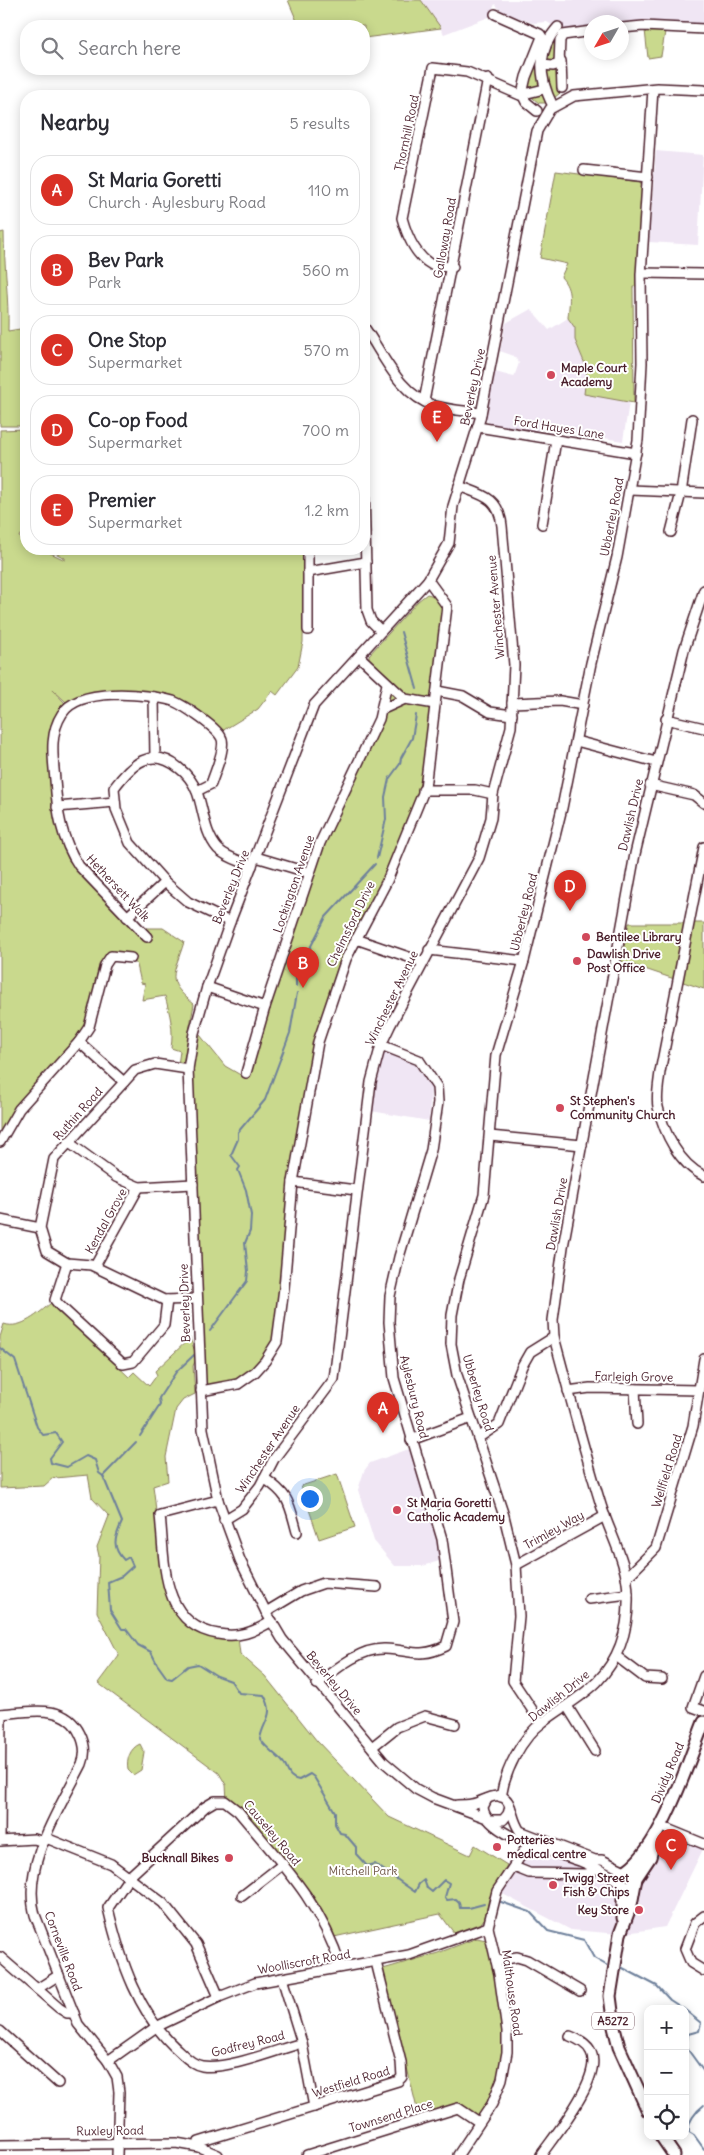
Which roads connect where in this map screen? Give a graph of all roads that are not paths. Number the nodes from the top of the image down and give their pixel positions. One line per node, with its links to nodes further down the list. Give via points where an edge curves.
1 (494, 14): 13 (street, via 540,34 542,38)
2 (558, 27): 7 (street, via 547,44)
3 (629, 27): 4 (street)
4 (704, 29)
5 (584, 32): 6 (street, via 560,37)
6 (561, 61): 7 (street, via 557,66); 9 (street)
7 (542, 66): 11 (street)
8 (488, 80): 13 (street, Thornhill Road); 18 (street, Galloway Road); 18 (street, Thornhill Road, via 467,72 433,68 402,218 406,234 420,256 434,266)
9 (562, 88)
10 (652, 88): 12 (street); 14 (street, via 581,94); 17 (street, Ubberley Road)
11 (544, 89): 13 (street); 14 (street)
12 (704, 90)
13 (522, 94): 15 (street, Thornhill Road, via 526,102)
14 (553, 106): 23 (street, Beverley Drive, via 537,131)
15 (537, 110)
16 (584, 170): 17 (street)
17 (648, 177): 19 (street, Ubberley Road)
18 (452, 267): 22 (street, Galloway Road)
19 (642, 273): 20 (street); 27 (street, Ubberley Road, via 642,363)
20 (704, 274)
21 (370, 344): 22 (street, via 406,388)
22 (424, 401): 23 (street, via 435,406)
23 (481, 413): 25 (street, Beverley Drive)
24 (692, 419): 30 (street)
25 (478, 427): 26 (street, Ford Hayes Lane); 28 (street, Beverley Drive)
26 (556, 440): 27 (street, Ford Hayes Lane); 32 (street)
27 (636, 453): 29 (street, Ubberley Road)
28 (459, 486): 38 (street, Beverley Drive, via 449,543); 47 (street, Winchester Avenue, via 492,500 501,515 514,665)
29 (630, 490): 30 (street); 49 (street, Ubberley Road)
30 (681, 493): 31 (street); 33 (street)
31 (704, 493)
32 (542, 524)
33 (670, 532)
34 (308, 555): 37 (street)
35 (366, 555): 36 (street)
36 (366, 562): 37 (street); 41 (street, via 368,614)
37 (308, 572): 40 (street)
38 (428, 580): 41 (street, Beverley Drive); 44 (street, Chelmsford Drive, via 447,606)
39 (704, 590): 52 (street, Dawlish Drive)
40 (308, 630)
41 (381, 632): 42 (street, Beverley Drive)
42 (359, 656): 43 (street); 65 (street, Beverley Drive, via 314,705)
43 (388, 684): 46 (street); 50 (street, Lockington Avenue)
44 (437, 691): 48 (street, Chelmsford Drive); 51 (street, via 463,696 490,712)
45 (154, 697): 55 (street); 59 (street, Hethersett Walk, via 190,710 221,737 223,744 211,784); 63 (street, Hethersett Walk, via 99,695 70,705 62,713 52,735)
46 (405, 699): 48 (street); 50 (street)
47 (512, 703): 49 (street, via 560,701); 51 (street, Winchester Avenue)
48 (435, 704): 58 (street, Chelmsford Drive)
49 (583, 705): 54 (street, Ubberley Road)
50 (381, 710): 67 (street, Lockington Avenue, via 320,843)
51 (512, 715): 60 (street, Winchester Avenue)
52 (666, 719): 53 (street); 56 (street, Dawlish Drive)
53 (704, 728)
54 (576, 741): 56 (street); 75 (street, Ubberley Road)
55 (155, 757): 59 (street, via 169,760 188,775); 61 (street, via 139,761 124,774 114,788)
56 (656, 762): 57 (street, Dawlish Drive)
57 (650, 785): 62 (street, via 694,795); 87 (street, Dawlish Drive)
58 (423, 790): 60 (street, via 475,790); 72 (street, Chelmsford Drive, via 387,881)
59 (197, 791): 66 (street, via 207,828 218,848)
60 (493, 794): 73 (street, Winchester Avenue, via 491,818 479,858)
61 (115, 802): 63 (street); 68 (street, via 130,843)
62 (704, 803)
63 (57, 806): 69 (street, Hethersett Walk, via 61,829 78,866)
64 (704, 847): 88 (street, via 660,1072 658,1105 670,1140 682,1158)
65 (256, 857): 66 (street, Beverley Drive); 67 (street)
66 (252, 866): 70 (street, Beverley Drive)
67 (310, 873): 78 (street, Lockington Avenue)
68 (165, 882): 69 (street); 70 (street, via 188,902)
69 (127, 917): 71 (street, Hethersett Walk)
70 (230, 922): 77 (street, Beverley Drive)
71 (147, 937)
72 (356, 939): 76 (street); 89 (street, Chelmsford Drive, via 318,1042)
73 (429, 950): 75 (street); 76 (street, Winchester Avenue)
74 (131, 958): 79 (street, via 110,956 89,1027)
75 (524, 961): 84 (street, Ubberley Road, via 496,1055)
76 (423, 962): 80 (street, Winchester Avenue)
77 (207, 987): 78 (street); 81 (street, Beverley Drive)
78 (265, 1007): 82 (street, Lockington Avenue)
79 (79, 1042): 83 (street); 85 (street, via 19,1109)
80 (381, 1045): 92 (street, Winchester Avenue, via 370,1082); 108 (street, Aylesbury Road, via 419,1060 437,1087 431,1150 390,1296 390,1349 394,1378)
81 (188, 1069): 83 (street, Ruthin Road, via 155,1064 135,1070); 90 (street, Beverley Drive)
82 (246, 1073)
83 (124, 1082): 86 (street, Ruthin Road)
84 (490, 1136): 87 (street); 105 (street, Ubberley Road, via 484,1195 454,1299 452,1322 453,1360)
85 (0, 1142)
86 (68, 1142): 91 (street, via 116,1177); 94 (street, Ruthin Road, via 54,1159)
87 (582, 1145): 99 (street, Dawlish Drive, via 563,1247 553,1320)
88 (704, 1176)
89 (293, 1182): 92 (street); 103 (street, Chelmsford Drive, via 277,1342 255,1372 238,1384)
90 (193, 1184): 91 (street); 97 (street, Beverley Drive)
91 (139, 1187): 96 (street, Kendal Grove)
92 (356, 1190): 109 (street, Winchester Avenue, via 334,1378 274,1459)
93 (0, 1220): 94 (street)
94 (40, 1228): 95 (street, Ruthin Road, via 47,1251)
95 (67, 1263): 96 (street, Ruthin Road); 98 (street, via 55,1300 123,1364 133,1362 164,1325)
96 (95, 1266): 98 (street, Ruthin Road)
97 (197, 1299): 98 (street, Ruthin Road); 103 (street, Beverley Drive)
98 (167, 1300)
99 (554, 1337): 104 (street, Dawlish Drive); 107 (street, via 530,1352 500,1424)
100 (704, 1359): 102 (street, Wellfield Road)
101 (635, 1389): 102 (street, Farleigh Grove); 104 (street, Farleigh Grove, via 590,1388); 106 (street)
102 (699, 1390): 115 (street, Wellfield Road, via 693,1426 656,1548)
103 (200, 1391): 110 (street, Beverley Drive, via 203,1429)
104 (568, 1392): 111 (street, Dawlish Drive)
105 (471, 1418): 107 (street, Ubberley Road); 108 (street)
106 (637, 1424)
107 (478, 1438): 114 (street, Ubberley Road)
108 (411, 1440): 124 (street, Aylesbury Road, via 442,1539 453,1622 446,1646 416,1654 385,1648 367,1653 354,1657)
109 (264, 1478): 112 (street, Winchester Avenue, via 242,1509); 113 (street, via 282,1491)
110 (218, 1500): 112 (street, Beverley Drive); 120 (street, via 160,1515 170,1595 186,1621 211,1633 242,1634 256,1631)
111 (605, 1516): 114 (street, Trimley Way); 115 (street, Dawlish Drive)
112 (224, 1520): 119 (street, Beverley Drive)
113 (297, 1532)
114 (516, 1565): 129 (street, Ubberley Road, via 519,1616 512,1675)
115 (627, 1577): 117 (street, Dawlish Drive)
116 (377, 1587): 119 (street, via 324,1583)
117 (628, 1594): 118 (street); 121 (street, Dawlish Drive, via 625,1634)
118 (589, 1599)
119 (266, 1612): 120 (street, Beverley Drive)
120 (272, 1621): 124 (street, Beverley Drive)
121 (616, 1656): 123 (street, via 645,1678); 125 (street, Dawlish Drive, via 598,1681)
122 (704, 1676): 126 (street, via 693,1707)
123 (662, 1679)
124 (317, 1684): 131 (street, Beverley Drive)
125 (567, 1706): 129 (street, Dawlish Drive); 132 (street)
126 (704, 1710)
127 (1, 1714): 139 (street, Corneville Road, via 55,1712 70,1722 81,1737 83,1760); 141 (street)
128 (704, 1722): 138 (main road, Dividy Road / A5272)
129 (541, 1723): 133 (street, Dawlish Drive, via 514,1761 503,1783)
130 (455, 1724): 131 (street, via 425,1716 397,1727)
131 (372, 1747): 135 (street, Beverley Drive, via 401,1779 433,1798)
132 (595, 1751)
133 (501, 1797): 134 (street); 136 (street)
134 (487, 1799): 135 (street, Beverley Drive); 137 (street, via 483,1807)
135 (456, 1805): 137 (street, Beverley Drive)
136 (510, 1807): 137 (street, via 503,1820); 140 (street, Beverley Drive, via 514,1823)
137 (488, 1819): 140 (street, Beverley Drive)
138 (658, 1830): 142 (street); 146 (main road, Dividy Road / A5272)
139 (45, 1840): 141 (street); 147 (street, via 111,1864); 158 (street, Corneville Road, via 33,1874 33,1904)
140 (528, 1840): 144 (street, Malthouse Road); 145 (street, Beverley Drive); 146 (street, Beverley Drive, via 602,1860)
141 (0, 1841)
142 (704, 1844)
143 (282, 1864): 147 (street, Causeley Road, via 231,1804 215,1801 204,1807); 149 (street); 156 (street, Causeley Road, via 322,1918)
144 (514, 1867): 145 (street, via 529,1873); 152 (street, Malthouse Road, via 497,1891)
145 (593, 1870): 148 (street, Beverley Drive, via 609,1874)
146 (631, 1875): 148 (main road, via 629,1887); 151 (main road, Dividy Road / A5272, via 631,1905)
147 (130, 1876): 162 (street, via 163,1903 196,1944); 164 (street, Godfrey Road, via 108,1908 114,1934 134,1986)
148 (622, 1884): 151 (main road, Dividy Road / A5272)
149 (242, 1896)
150 (704, 1916): 157 (street, via 695,1923 685,1949 692,1963)
151 (623, 1925): 170 (main road, Dividy Road / A5272, via 611,1982 611,2014 624,2060)
152 (488, 1927): 154 (street, Malthouse Road); 155 (street, Woolliscroft Road, via 432,1948)
153 (1, 1960): 160 (street)
154 (496, 1961): 161 (street, via 528,1960 568,1989); 172 (street, Malthouse Road, via 507,2031 507,2052 499,2088)
155 (376, 1962): 156 (street, Woolliscroft Road); 171 (street, Westfield Road, via 401,2062 402,2078)
156 (342, 1968): 159 (street, Woolliscroft Road)
157 (704, 1971)
158 (59, 1974): 160 (street); 163 (street, Corneville Road)
159 (282, 1978): 162 (street, Woolliscroft Road, via 255,1983); 167 (street)
160 (37, 1989): 163 (street, via 63,2010)
161 (580, 1991)
162 (219, 1997): 164 (street, Woolliscroft Road)
163 (74, 2014): 168 (street, Corneville Road)
164 (156, 2027): 167 (street, Godfrey Road, via 172,2046 200,2066 221,2066); 168 (street, Woolliscroft Road)
165 (0, 2031): 169 (street)
166 (575, 2036): 183 (street, via 588,2046 593,2058 589,2086)
167 (302, 2043): 171 (street)
168 (108, 2061): 174 (street, Corneville Road, via 119,2088)
169 (58, 2083)
170 (644, 2102)
171 (314, 2106): 177 (street, Westfield Road, via 199,2142)
172 (480, 2122): 181 (street, Townsend Place, via 458,2108); 182 (street, Malthouse Road)
173 (664, 2140): 184 (main road)
174 (117, 2143): 175 (street, Ruxley Road); 177 (street, Ruxley Road); 179 (street, Corneville Road)
175 (65, 2144): 176 (street, Ruxley Road); 178 (street)
176 (0, 2145)
177 (199, 2147): 180 (street, Ruxley Road)
178 (65, 2155)
179 (117, 2155)
180 (218, 2155)
181 (307, 2155)
182 (458, 2155)
183 (541, 2155)
184 (674, 2155)

